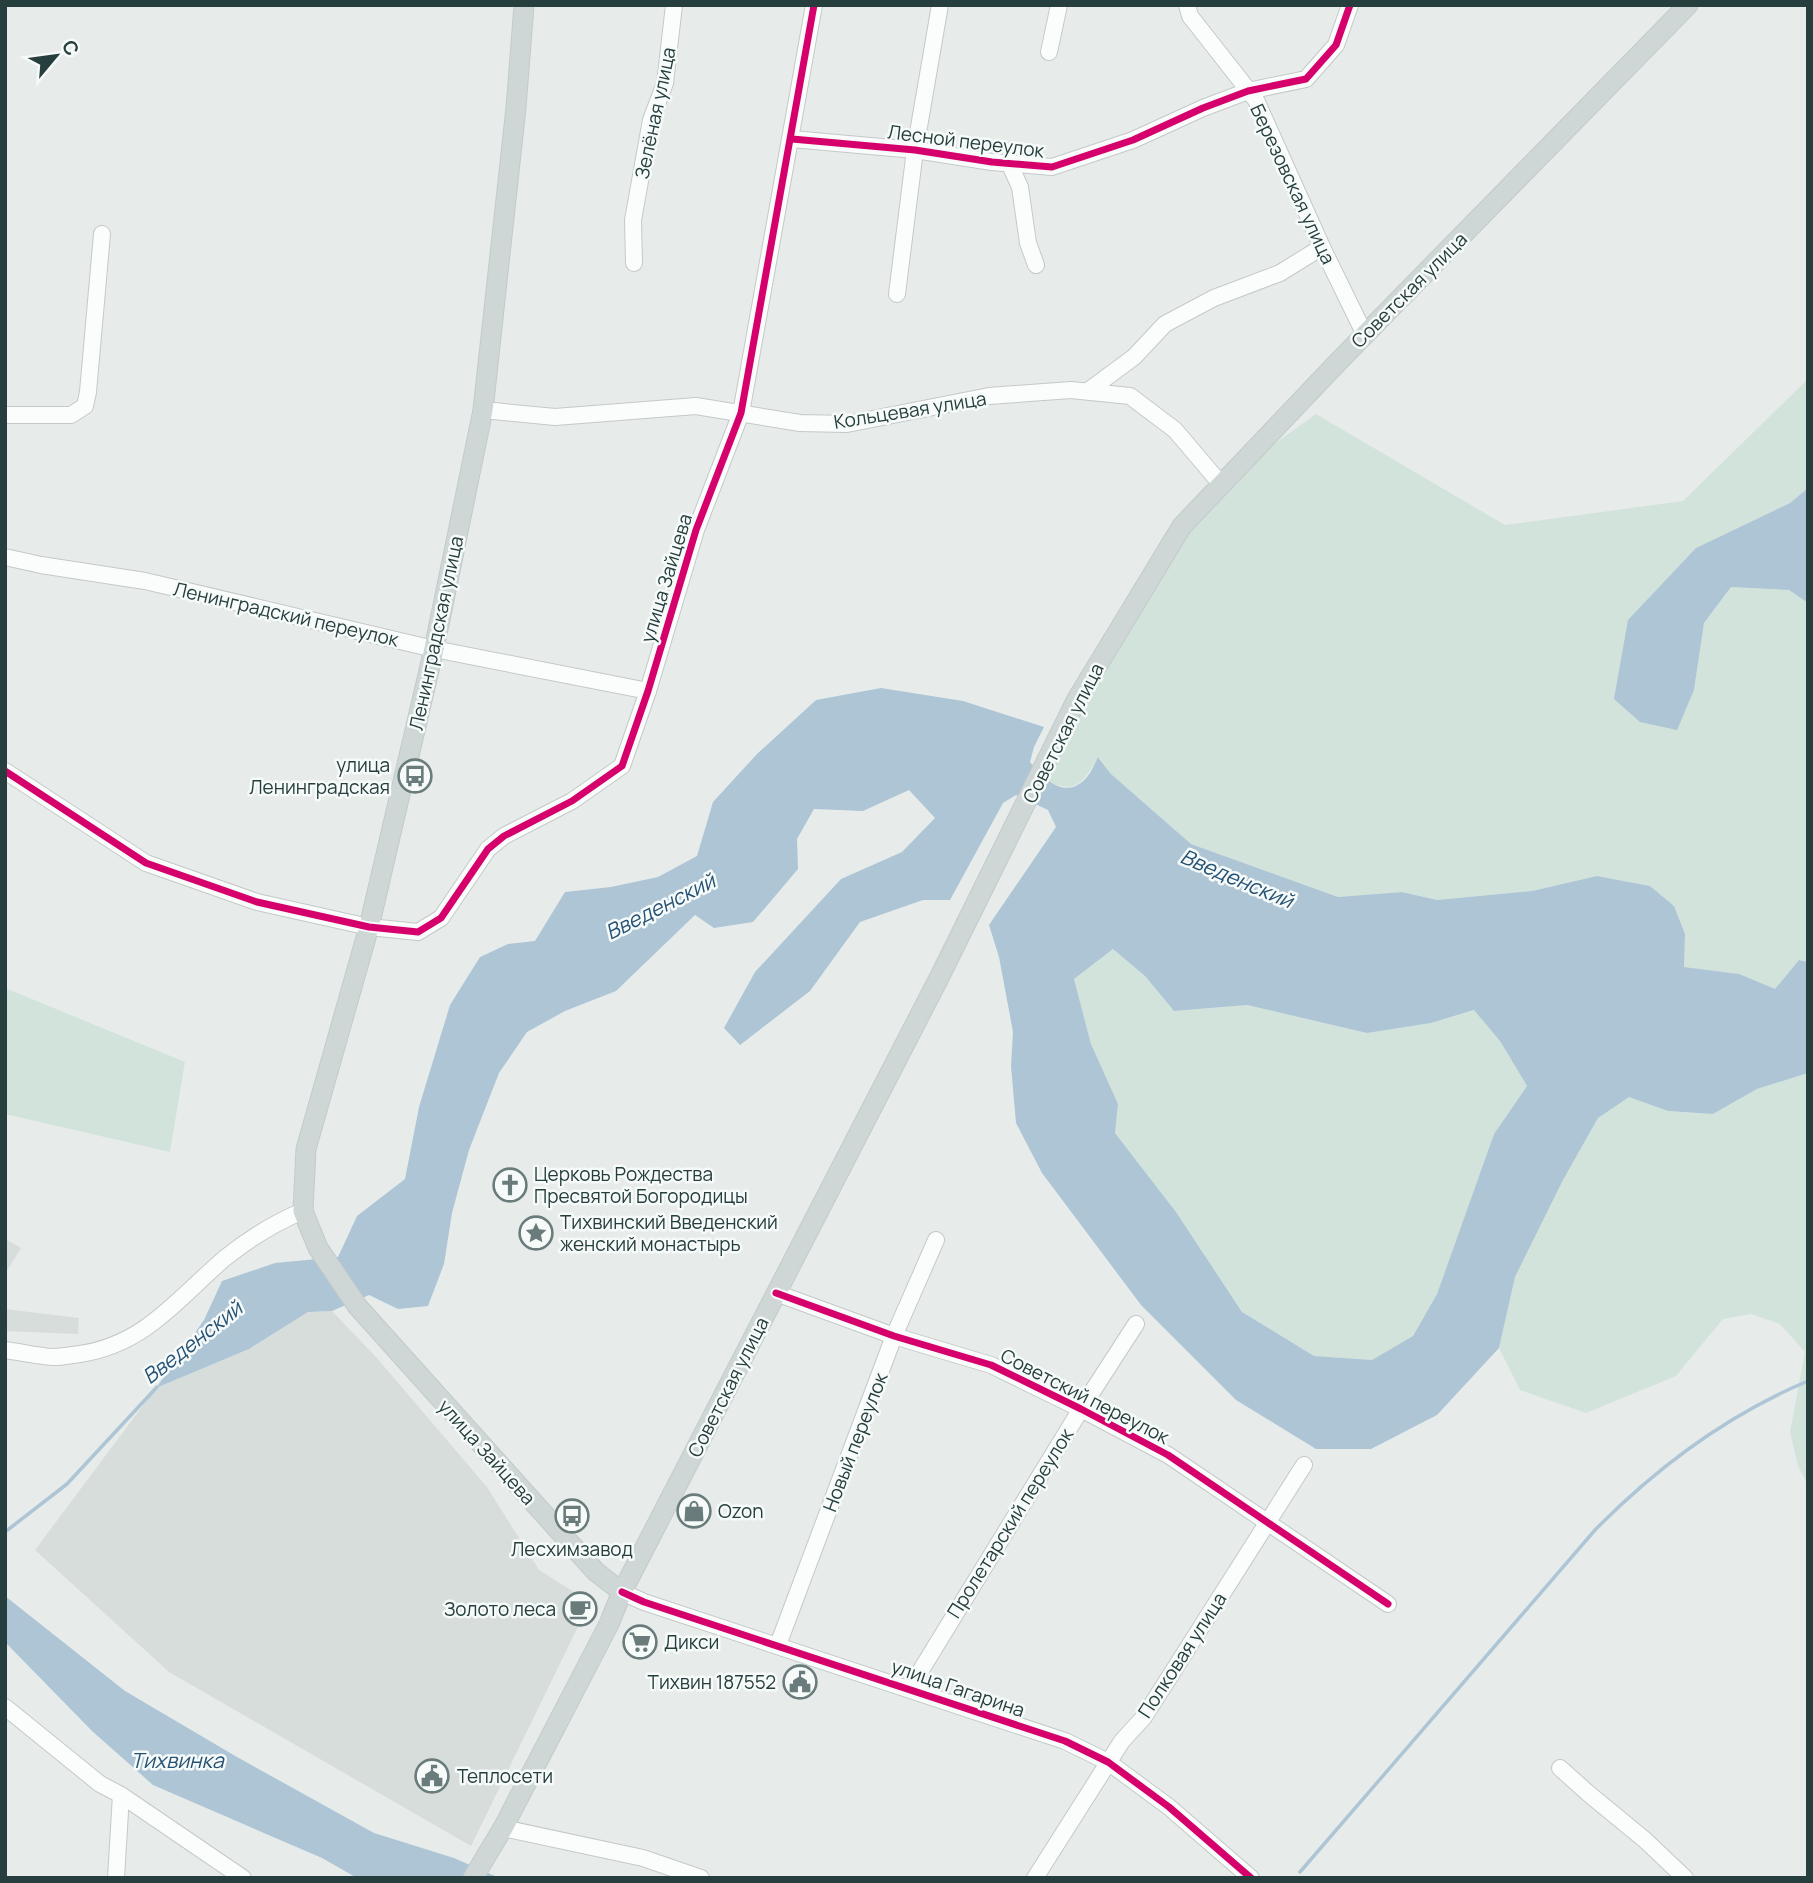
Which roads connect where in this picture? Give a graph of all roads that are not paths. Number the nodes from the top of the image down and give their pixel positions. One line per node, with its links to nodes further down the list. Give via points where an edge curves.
1 (524, 5): 21 (main road, Ленинградская улица)
2 (674, 5): 16 (street, Зелёная улица, via 665,83 651,120 633,220)
3 (814, 5): 11 (street, улица Зайцева)
4 (940, 5): 12 (street)
5 (1059, 5): 9 (street)
6 (1187, 5): 10 (street, Березовская улица, via 1190,16)
7 (1350, 5): 10 (street, Лесной переулок, via 1336,45 1306,79)
8 (1688, 5): 19 (main road, Советская улица)
9 (1049, 52)
10 (1248, 91): 13 (street, Лесной переулок, via 1133,140 1052,167); 15 (street, Березовская улица)
11 (792, 139): 12 (street, Лесной переулок); 22 (street, улица Зайцева)
12 (915, 150): 13 (street, Лесной переулок); 18 (street)
13 (1009, 163): 17 (street, via 1020,187)
14 (102, 234): 23 (street, via 85,406 71,415)
15 (1322, 247): 19 (street, Березовская улица); 20 (street, via 1280,273 1214,298 1165,324 1133,357)
16 (634, 263)
17 (1036, 265)
18 (897, 294)
19 (1365, 335): 24 (main road, Советская улица)
20 (1088, 391): 22 (street, Кольцевая улица, via 989,396 848,424 800,423); 24 (street, Кольцевая улица, via 1130,396 1175,430)
21 (483, 410): 22 (street, Кольцевая улица, via 555,417 696,406); 26 (main road, Ленинградская улица)
22 (741, 412): 27 (street, улица Зайцева, via 696,530)
23 (5, 415)
24 (1220, 483): 33 (main road, Советская улица, via 1182,526 1077,699)
25 (5, 557): 26 (street, Ленинградский переулок, via 145,581)
26 (434, 649): 27 (street, Ленинградский переулок); 29 (main road, Ленинградская улица)
27 (649, 691): 29 (street, улица Зайцева, via 622,766 488,849 441,918 418,932)
28 (5, 771): 29 (street, улица Зайцева, via 146,863 257,902)
29 (369, 927): 30 (main road, Ленинградская улица, via 306,1149)
30 (303, 1210): 32 (main road, Ленинградская улица); 36 (street, via 263,1229 147,1328 115,1345 54,1357)
31 (936, 1240): 35 (street, Новый переулок)
32 (318, 1248): 40 (main road, улица Зайцева, via 358,1307 596,1572)
33 (776, 1293): 35 (street, Советский переулок); 40 (main road, Советская улица)
34 (1136, 1324): 37 (street, Пролетарский переулок)
35 (894, 1336): 37 (street, Советский переулок, via 991,1365); 42 (street, Новый переулок)
36 (5, 1350)
37 (1081, 1409): 39 (street, Советский переулок, via 1168,1455); 43 (street, Пролетарский переулок)
38 (1304, 1465): 39 (street, Полковая улица)
39 (1269, 1521): 41 (street, Советский переулок); 45 (street, Полковая улица, via 1144,1717)
40 (622, 1592): 42 (street, улица Гагарина); 48 (main road, Советская улица)
41 (1388, 1604)
42 (778, 1645): 43 (street, улица Гагарина)
43 (910, 1688): 45 (street, улица Гагарина, via 1066,1741)
44 (5, 1707): 47 (street, via 100,1784)
45 (1108, 1762): 53 (street, Полковая улица); 54 (street, улица Гагарина)
46 (1560, 1768): 55 (street)
47 (121, 1795): 49 (street); 50 (street)
48 (503, 1828): 51 (main road, Советская улица); 52 (street, via 643,1858)
49 (116, 1878)
50 (243, 1878)
51 (473, 1878)
52 (701, 1878)
53 (1035, 1878)
54 (1251, 1878)
55 (1685, 1878)

